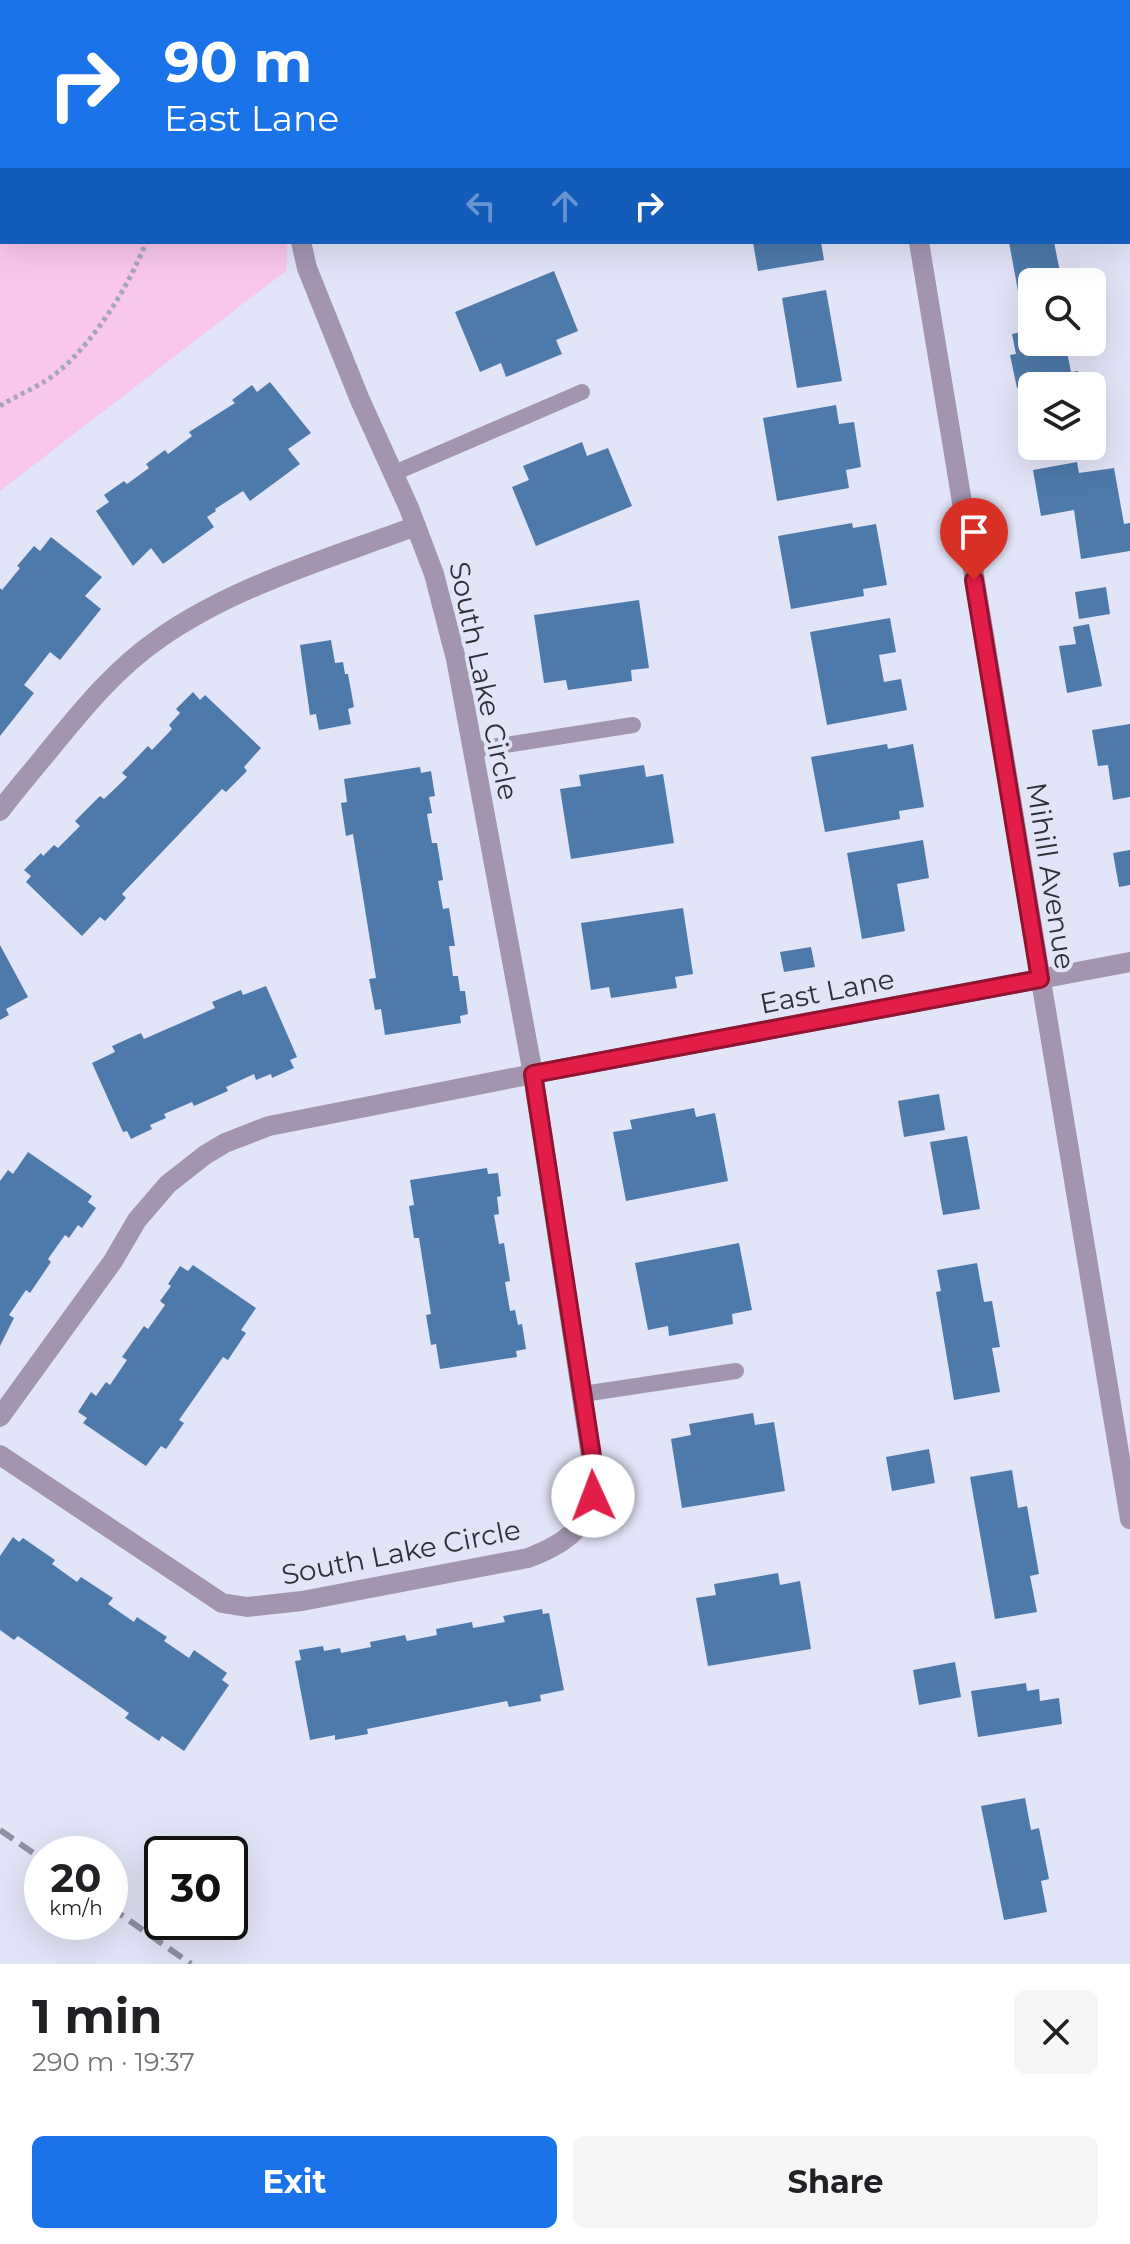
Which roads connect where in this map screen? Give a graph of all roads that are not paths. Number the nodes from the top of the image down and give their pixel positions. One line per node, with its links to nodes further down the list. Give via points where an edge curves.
1 (301, 244): 4 (street, South Lake Circle)
2 (919, 244): 10 (street, Mihill Avenue)
3 (582, 392): 4 (lane)
4 (392, 474): 5 (street, South Lake Circle)
5 (416, 526): 7 (street, South Lake Circle, via 456,659); 8 (street, via 253,589 158,639 121,668 73,720)
6 (633, 725): 7 (lane)
7 (473, 750): 11 (street, South Lake Circle)
8 (0, 811)
9 (1130, 962): 10 (street, East Lane)
10 (1040, 979): 11 (street, East Lane); 16 (street, Mihill Avenue)
11 (533, 1074): 13 (street, South Lake Circle); 14 (street, via 269,1126 205,1155 144,1211)
12 (736, 1371): 13 (lane)
13 (583, 1394): 15 (street, South Lake Circle, via 593,1496 578,1529 564,1542 528,1558 272,1605 222,1603)
14 (0, 1417)
15 (0, 1455)
16 (1130, 1519)

